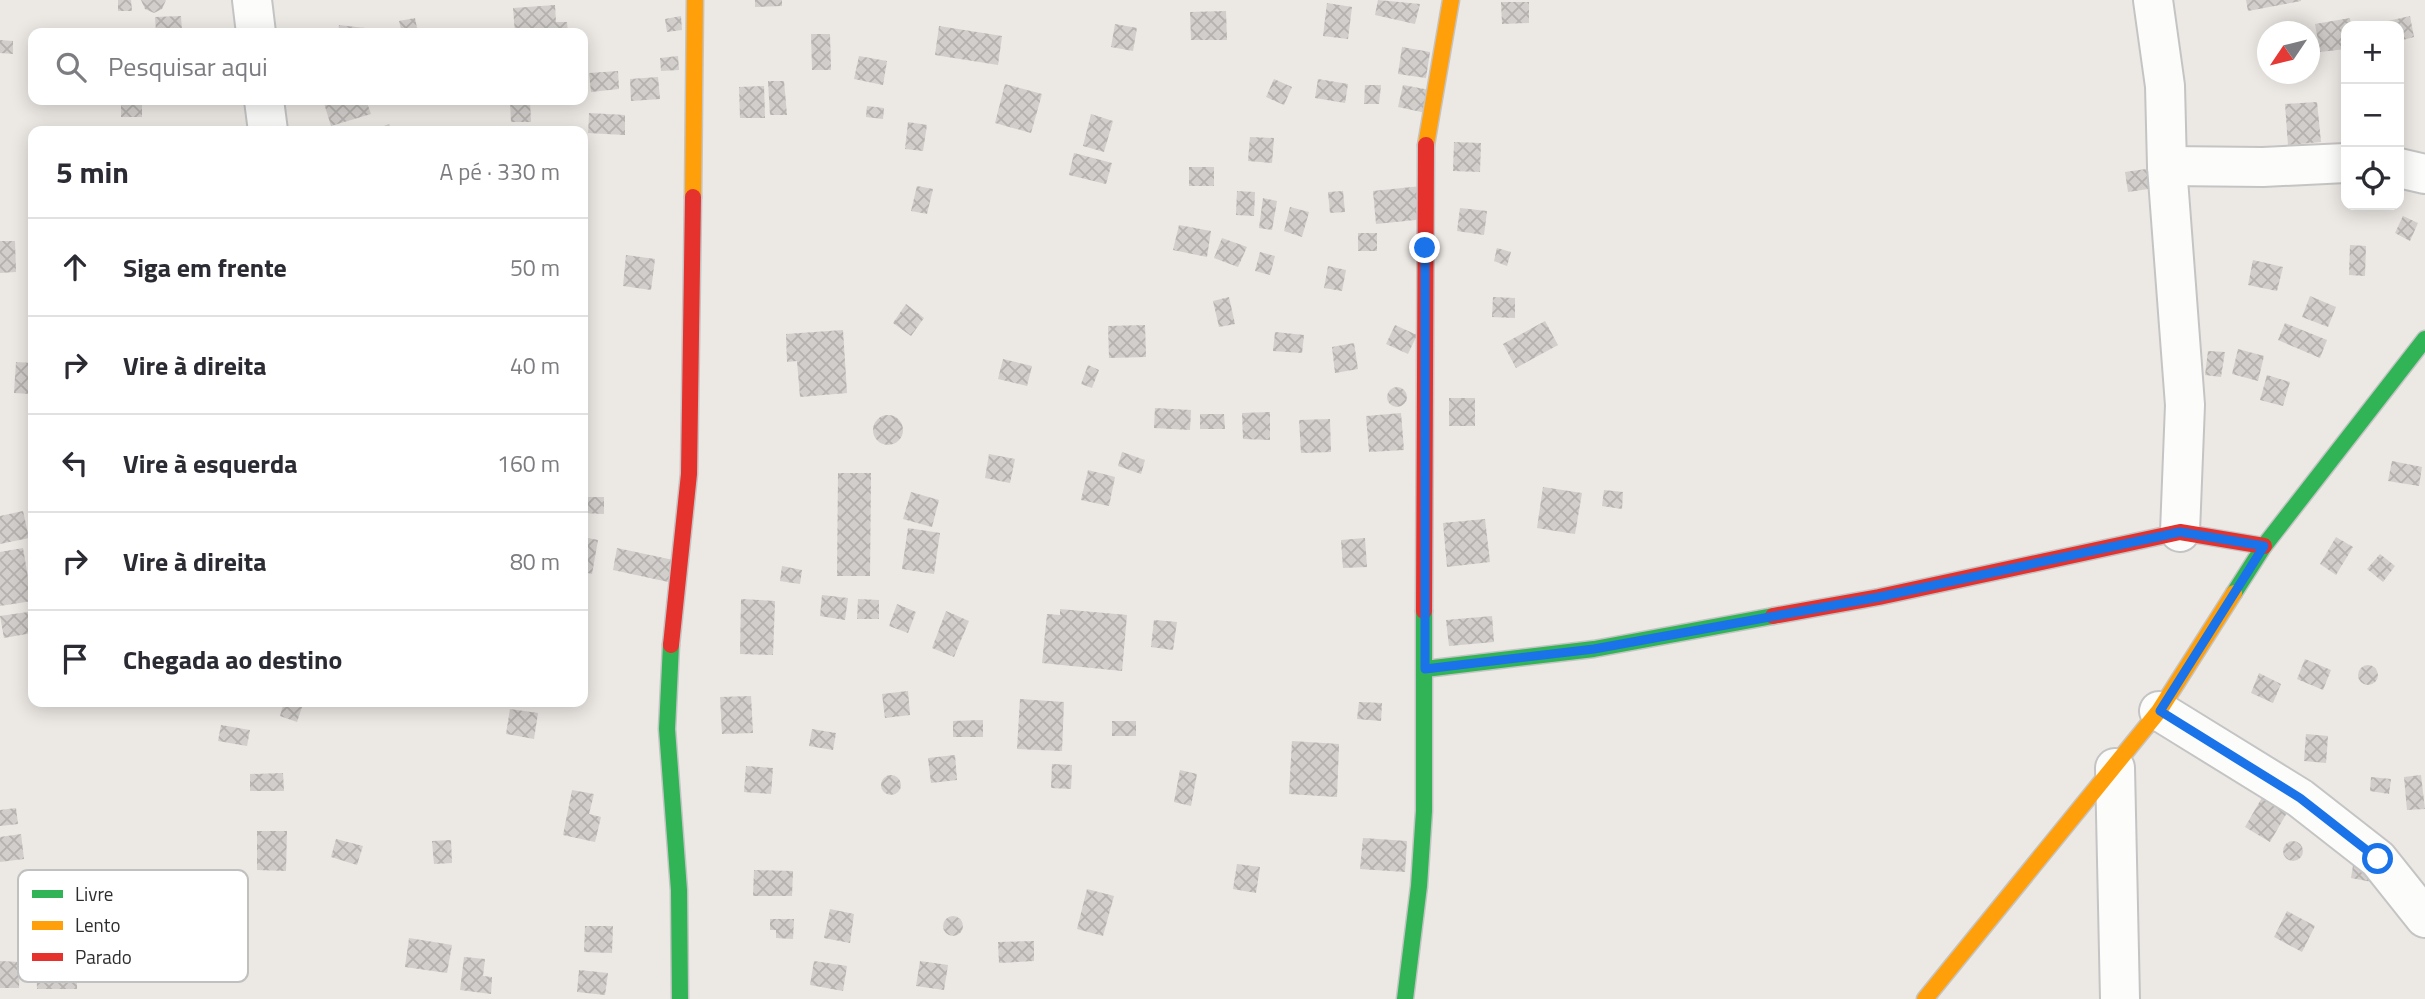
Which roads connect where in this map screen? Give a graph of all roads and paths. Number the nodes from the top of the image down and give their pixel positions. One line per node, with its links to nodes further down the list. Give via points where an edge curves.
1 (252, 0): 5 (street)
2 (695, 0): 19 (street, via 689,474 667,729 679,890)
3 (1451, 0): 15 (street, via 1425,151)
4 (2153, 0): 9 (street, via 2165,86)
5 (255, 28)
6 (265, 105): 7 (street)
7 (267, 126)
8 (2341, 163): 9 (street)
9 (2167, 166): 13 (street, via 2185,405)
10 (2404, 169): 11 (street)
11 (2425, 174)
12 (2425, 339): 14 (street)
13 (2180, 532): 14 (street); 15 (street, via 1879,597 1635,642)
14 (2264, 546): 16 (street)
15 (1425, 669): 20 (street, via 1424,811)
16 (2160, 711): 17 (street); 18 (street, via 2300,798 2378,859)
17 (2115, 768): 21 (street); 22 (street)
18 (2425, 918)
19 (680, 999)
20 (1405, 999)
21 (1925, 999)
22 (2120, 999)

